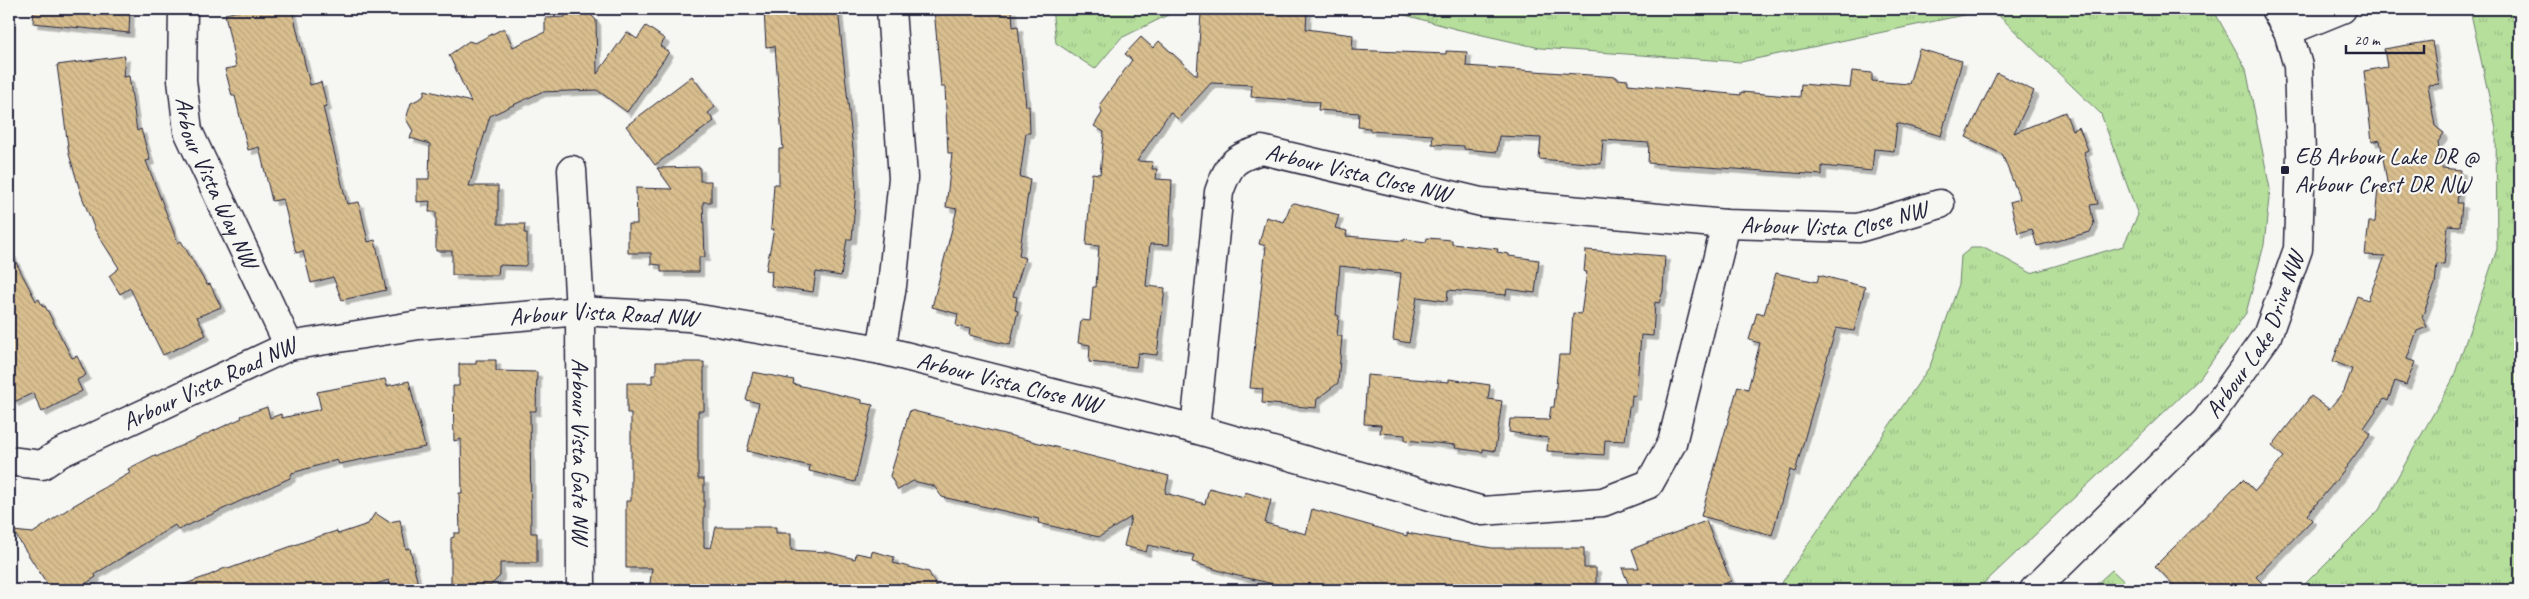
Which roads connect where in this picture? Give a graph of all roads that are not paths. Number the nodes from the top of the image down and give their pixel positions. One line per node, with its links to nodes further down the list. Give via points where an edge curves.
1 (183, 9): 9 (street, Arbour Vista Way NW, via 182,80 188,131)
2 (891, 9): 10 (street, via 903,178 892,286)
3 (2342, 9): 4 (street)
4 (2281, 20): 14 (street, Arbour Lake Drive NW, via 2298,66 2302,154 2298,249 2267,336 2206,421)
5 (572, 170): 8 (street, Arbour Vista Gate NW)
6 (1940, 204): 7 (street, Arbour Vista Close NW, via 1858,228)
7 (1726, 224): 11 (street, Arbour Vista Close NW, via 1672,443 1649,484 1642,487 1602,502 1483,511); 11 (street, Arbour Vista Close NW, via 1480,202 1262,150 1244,155 1228,166 1219,192)
8 (580, 311): 9 (street, Arbour Vista Road NW, via 419,325); 10 (street, Arbour Vista Road NW, via 688,317); 13 (street, Arbour Vista Gate NW)
9 (289, 346): 12 (street, Arbour Vista Road NW, via 60,453 42,465)
10 (881, 350): 11 (street, Arbour Vista Close NW)
11 (1196, 429)
12 (9, 461)
13 (581, 590)
14 (2034, 590)

